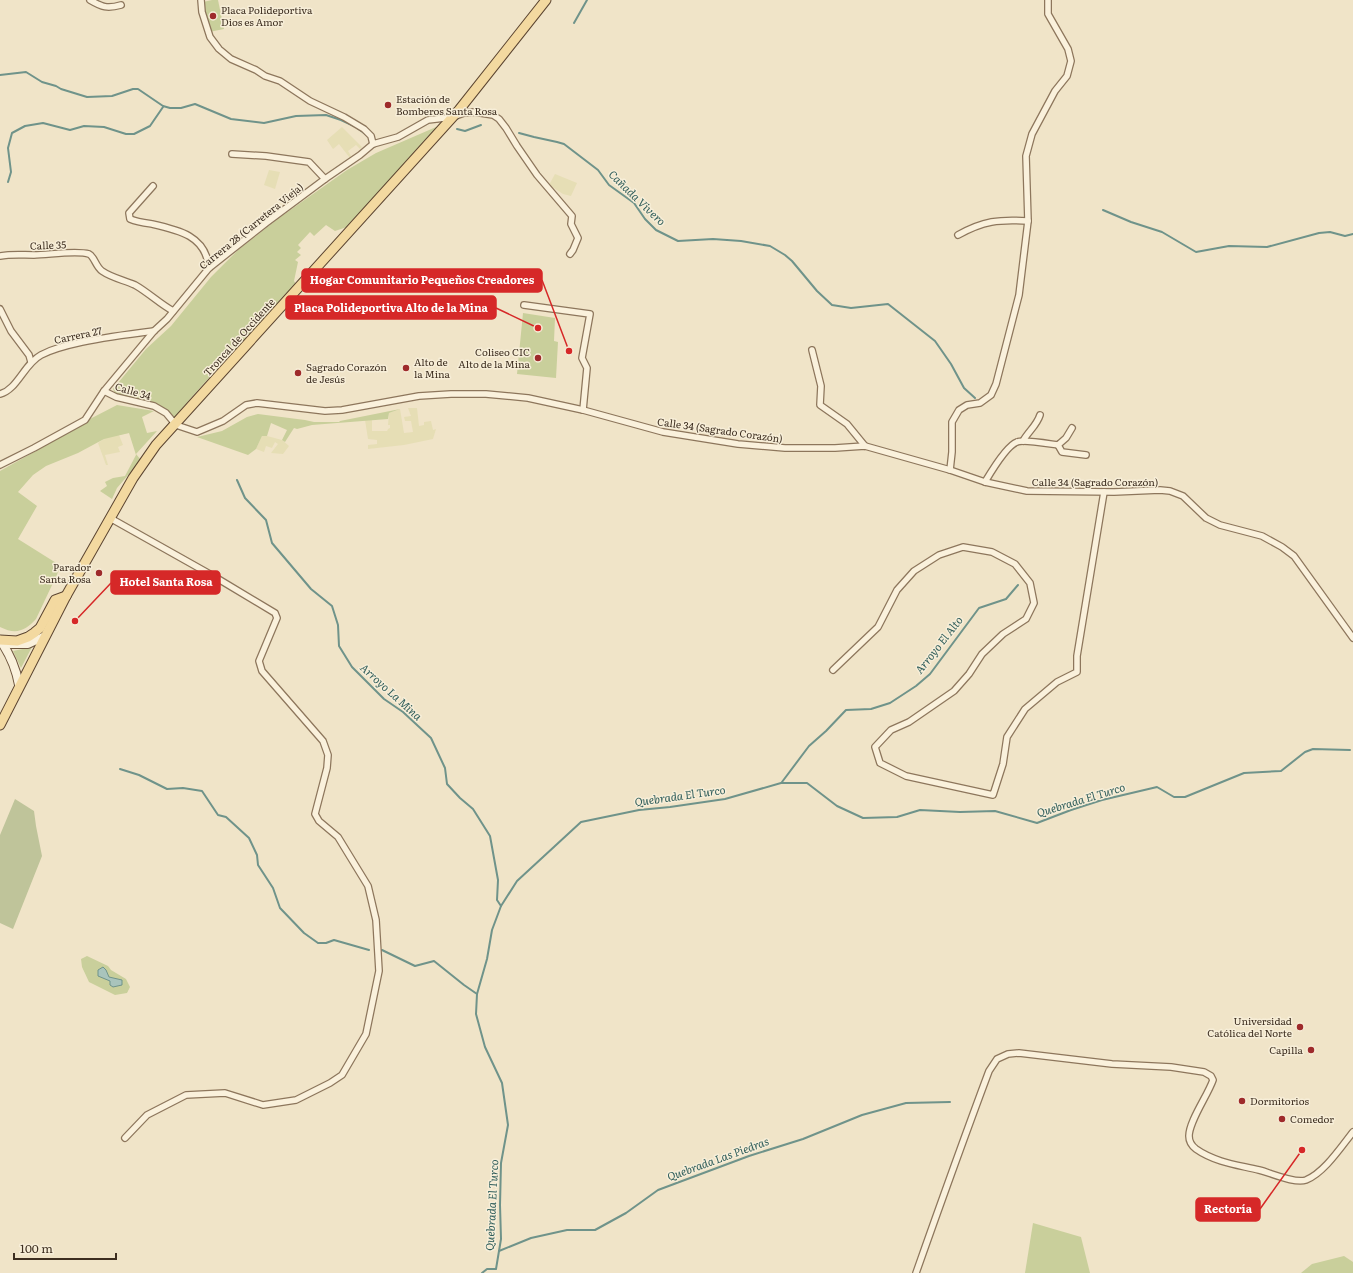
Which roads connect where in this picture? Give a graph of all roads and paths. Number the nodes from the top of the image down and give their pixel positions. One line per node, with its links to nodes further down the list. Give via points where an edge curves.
1 (90, 0): 5 (street, via 102,7)
2 (201, 0): 7 (street, via 210,37 219,49 231,59 280,81 310,101 364,129 371,136)
3 (546, 0): 6 (main road, Troncal de Occidente)
4 (1048, 0): 11 (street, via 1048,14 1068,49 1071,61 1067,76 1055,90 1032,134 1026,156)
5 (121, 5)
6 (453, 117): 7 (street, Carrera 28 (Carretera Vieja), via 428,120 398,137); 13 (street, Carrera 28 (Carretera Vieja), via 464,112 474,112 493,115 499,119 537,175 572,216 571,224 578,238); 26 (main road, Troncal de Occidente)
7 (373, 144): 9 (street, Carrera 28 (Carretera Vieja))
8 (232, 154): 9 (street, via 309,162)
9 (325, 179): 15 (street, Carrera 28 (Carretera Vieja))
10 (153, 186): 15 (street, via 129,214 130,219 176,229 199,243 204,249)
11 (1028, 221): 12 (street, via 992,222 978,225); 33 (street, via 1019,296 996,384 991,395 980,403 959,410 952,422)
12 (958, 235)
13 (570, 254)
14 (0, 256): 18 (street, Calle 35, via 88,254 96,266 108,275 134,285)
15 (209, 268): 18 (street, Carrera 28 (Carretera Vieja))
16 (524, 305): 24 (street, via 590,314 582,358 587,368)
17 (0, 309): 21 (street, via 10,331 29,355)
18 (173, 311): 19 (street, Carrera 28 (Carretera Vieja))
19 (154, 331): 21 (street, Carrera 27, via 59,347); 22 (street, Carrera 28 (Carretera Vieja))
20 (812, 350): 30 (street, via 821,386 820,405 846,424)
21 (31, 362): 23 (street, Carrera 27, via 9,390)
22 (104, 391): 26 (street, Calle 34, via 116,397 154,406); 32 (street, Carrera 28 (Carretera Vieja), via 85,420)
23 (0, 394)
24 (583, 410): 26 (street, Calle 34 (Sagrado Corazón), via 528,398 465,393 419,396 342,410 257,403 246,405 223,421 197,432); 30 (street, Calle 34 (Sagrado Corazón), via 663,432 738,444 786,448)
25 (1040, 415): 28 (street)
26 (176, 425): 36 (main road, Troncal de Occidente, via 156,445)
27 (1072, 428): 29 (street)
28 (1023, 441): 29 (street); 34 (street, via 1017,441 1007,450)
29 (1058, 445): 31 (street, via 1062,452)
30 (865, 446): 33 (street, Calle 34 (Sagrado Corazón))
31 (1086, 455)
32 (0, 465)
33 (950, 470): 34 (street, Calle 34 (Sagrado Corazón))
34 (985, 482): 35 (street, Calle 34 (Sagrado Corazón), via 1027,491)
35 (1104, 492): 39 (street, Calle 34 (Sagrado Corazón), via 1170,491 1183,496 1206,518 1220,525 1262,536 1282,547 1294,556 1307,572); 41 (street, via 1077,656 1077,672 1057,682 1025,709 1008,737 993,795 906,776 880,763 875,747 891,730 909,722 954,691 982,654 1003,634 1026,619 1034,603 1030,584 1015,564 992,552 963,547 939,555 914,571 897,590 878,627)
36 (110, 518): 37 (main road, Troncal de Occidente); 45 (street, via 275,613 277,618 259,661 262,671 323,741 328,754 327,768 315,814 319,821 338,837 368,886 376,920 379,971 366,1034 342,1075 336,1079 296,1100 263,1105 225,1093 186,1095 147,1115)
37 (66, 596): 38 (main road, Troncal de Occidente); 40 (main road, via 55,600 40,628 34,633 17,641)
38 (45, 636): 40 (main road, via 28,644 9,644); 42 (main road, Troncal de Occidente)
39 (1353, 638)
40 (0, 640): 42 (main road, via 15,666)
41 (833, 670)
42 (19, 685): 43 (main road, Troncal de Occidente)
43 (0, 725)
44 (1353, 1132): 46 (street, via 1313,1177 1300,1181 1285,1178 1220,1161 1194,1147 1190,1134 1193,1123 1213,1080 1204,1072 1008,1054 997,1059 989,1071)
45 (125, 1138)
46 (916, 1273)

